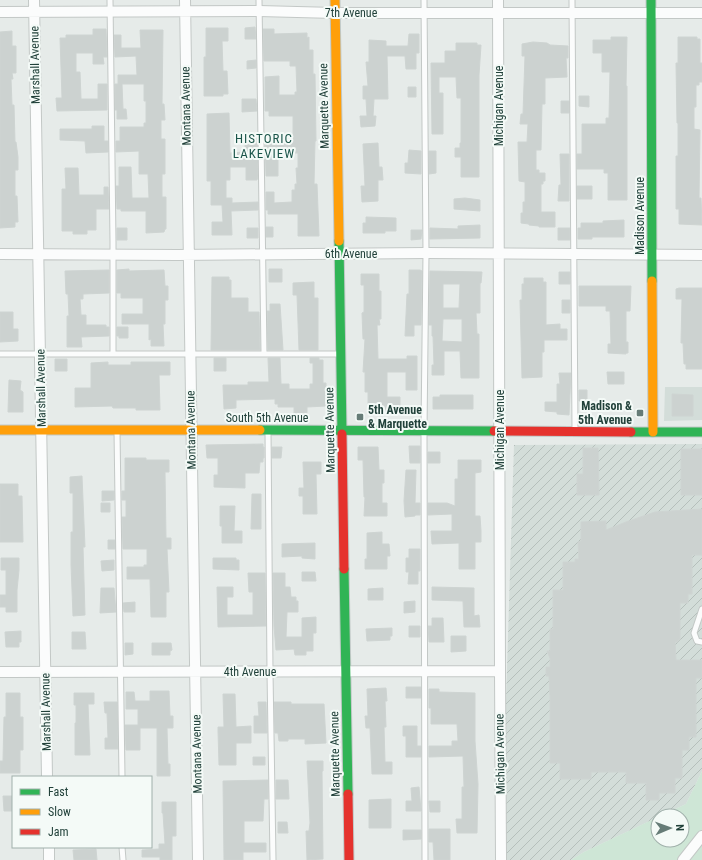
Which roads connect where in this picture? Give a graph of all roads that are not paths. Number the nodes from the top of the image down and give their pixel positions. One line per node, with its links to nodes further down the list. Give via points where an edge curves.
1 (34, 0): 12 (street, Marshall Avenue)
2 (110, 0): 13 (lane)
3 (185, 0): 14 (street, Montana Avenue)
4 (259, 0): 10 (lane)
5 (335, 0): 16 (street, Marquette Avenue)
6 (424, 0): 17 (lane)
7 (498, 0): 20 (street, Michigan Avenue)
8 (572, 0): 15 (lane)
9 (651, 0): 18 (street, Madison Avenue)
10 (259, 11): 14 (street, 7th Avenue); 16 (street, 7th Avenue); 25 (lane)
11 (0, 12): 12 (street, 7th Avenue)
12 (35, 12): 13 (street, 7th Avenue); 23 (street, Marshall Avenue)
13 (110, 12): 14 (street, 7th Avenue); 24 (lane)
14 (185, 12): 28 (street, Montana Avenue)
15 (572, 12): 18 (street, 7th Avenue); 20 (street, 7th Avenue); 29 (lane)
16 (335, 13): 17 (street, 7th Avenue); 26 (street, Marquette Avenue)
17 (424, 13): 20 (street, 7th Avenue); 21 (lane)
18 (651, 13): 19 (street, 7th Avenue); 30 (street, Madison Avenue)
19 (702, 13)
20 (498, 14): 27 (street, Michigan Avenue)
21 (426, 253): 26 (street, 6th Avenue); 27 (street, 6th Avenue); 44 (lane)
22 (0, 254): 23 (street, 6th Avenue)
23 (39, 254): 24 (street, 6th Avenue); 34 (street, Marshall Avenue)
24 (113, 254): 28 (street, 6th Avenue); 32 (lane)
25 (264, 254): 26 (street, 6th Avenue); 28 (street, 6th Avenue); 36 (lane)
26 (338, 254): 37 (street, Marquette Avenue)
27 (499, 254): 29 (street, 6th Avenue); 45 (street, Michigan Avenue)
28 (188, 255): 35 (street, Montana Avenue)
29 (575, 256): 30 (street, 6th Avenue); 46 (lane)
30 (652, 256): 31 (street, 6th Avenue); 47 (street, Madison Avenue)
31 (702, 256)
32 (113, 353): 34 (lane); 35 (lane)
33 (0, 354): 34 (lane)
34 (41, 354): 43 (street, Marshall Avenue)
35 (190, 354): 36 (lane); 40 (street, Montana Avenue)
36 (264, 354): 37 (lane)
37 (341, 354): 42 (street, Marquette Avenue)
38 (0, 430): 43 (street, South 5th Avenue)
39 (117, 430): 40 (street, South 5th Avenue); 43 (street, South 5th Avenue); 54 (lane)
40 (191, 430): 41 (street, South 5th Avenue); 55 (street, Montana Avenue)
41 (268, 430): 42 (street, South 5th Avenue); 56 (lane)
42 (341, 430): 44 (street, South 5th Avenue); 57 (street, Marquette Avenue)
43 (42, 431): 53 (street, Marshall Avenue)
44 (424, 431): 45 (street, South 5th Avenue); 58 (lane)
45 (500, 431): 46 (street, South 5th Avenue); 51 (street, Michigan Avenue)
46 (575, 431): 47 (street, South 5th Avenue)
47 (654, 432): 48 (street, South 5th Avenue)
48 (702, 432)
49 (702, 609): 50 (lane, via 694,633 697,641)
50 (702, 642)
51 (500, 671): 58 (street, 4th Avenue); 70 (street, Michigan Avenue)
52 (0, 672): 53 (street, 4th Avenue)
53 (45, 672): 54 (street, 4th Avenue); 59 (street, Marshall Avenue)
54 (121, 672): 55 (street, 4th Avenue); 60 (lane)
55 (195, 672): 56 (street, 4th Avenue); 66 (street, Montana Avenue)
56 (270, 672): 57 (street, 4th Avenue); 67 (lane)
57 (346, 672): 58 (street, 4th Avenue); 68 (street, Marquette Avenue)
58 (424, 672): 69 (lane)
59 (48, 776)
60 (122, 776)
61 (702, 836): 71 (street)
62 (49, 848): 64 (street)
63 (122, 848): 65 (lane)
64 (49, 860)
65 (123, 860)
66 (198, 860)
67 (273, 860)
68 (349, 860)
69 (425, 860)
70 (501, 860)
71 (683, 860)

